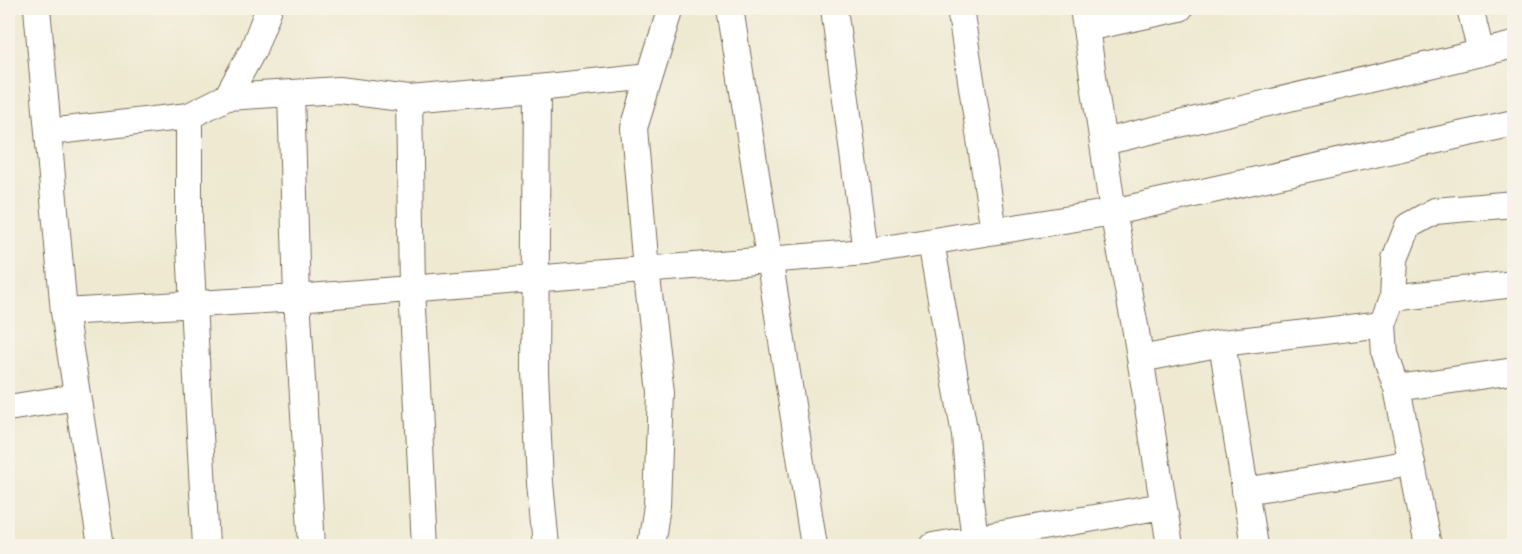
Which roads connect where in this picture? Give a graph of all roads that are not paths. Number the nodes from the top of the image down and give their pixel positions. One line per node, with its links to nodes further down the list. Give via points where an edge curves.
1 (36, 8): 19 (street)
2 (269, 8): 15 (street, via 253,50)
3 (671, 8): 12 (street)
4 (730, 8): 26 (street)
5 (834, 8): 25 (street)
6 (960, 8): 23 (street)
7 (1179, 8): 9 (street)
8 (1470, 8): 11 (street)
9 (1085, 18): 20 (street)
10 (1515, 45): 11 (street)
11 (1481, 53): 20 (street)
12 (650, 76): 13 (street); 27 (street, via 634,128)
13 (537, 88): 16 (street); 28 (street)
14 (291, 93): 15 (street); 16 (street, via 339,90); 31 (street)
15 (227, 97): 17 (street)
16 (409, 99): 30 (street)
17 (189, 116): 19 (street); 33 (street)
18 (1515, 123): 22 (street)
19 (48, 132): 34 (street)
20 (1103, 142): 22 (street)
21 (1515, 204): 32 (street, via 1435,211 1408,226 1395,260)
22 (1113, 212): 23 (street); 37 (street)
23 (994, 231): 24 (street)
24 (931, 242): 25 (street); 45 (street, via 965,435)
25 (866, 252): 26 (street)
26 (769, 260): 27 (street); 52 (street)
27 (646, 270): 28 (street); 51 (street, via 661,392 657,505)
28 (534, 280): 30 (street); 50 (street, via 540,483)
29 (1515, 284): 32 (street)
30 (412, 289): 31 (street); 49 (street)
31 (297, 298): 33 (street); 48 (street)
32 (1393, 298): 35 (street)
33 (193, 304): 34 (street); 47 (street)
34 (64, 312): 40 (street)
35 (1383, 324): 36 (street); 39 (street, via 1385,354)
36 (1222, 343): 37 (street); 43 (street)
37 (1141, 359): 44 (street)
38 (1515, 371): 39 (street)
39 (1397, 388): 42 (street)
40 (77, 397): 41 (street); 46 (street)
41 (8, 408)
42 (1412, 463): 43 (street); 56 (street)
43 (1245, 491): 55 (street)
44 (1163, 506): 45 (street); 54 (street)
45 (976, 543): 53 (street)
46 (101, 546)
47 (206, 546)
48 (312, 546)
49 (425, 546)
50 (546, 546)
51 (651, 546)
52 (814, 546)
53 (933, 546)
54 (1170, 546)
55 (1254, 546)
56 (1428, 546)

